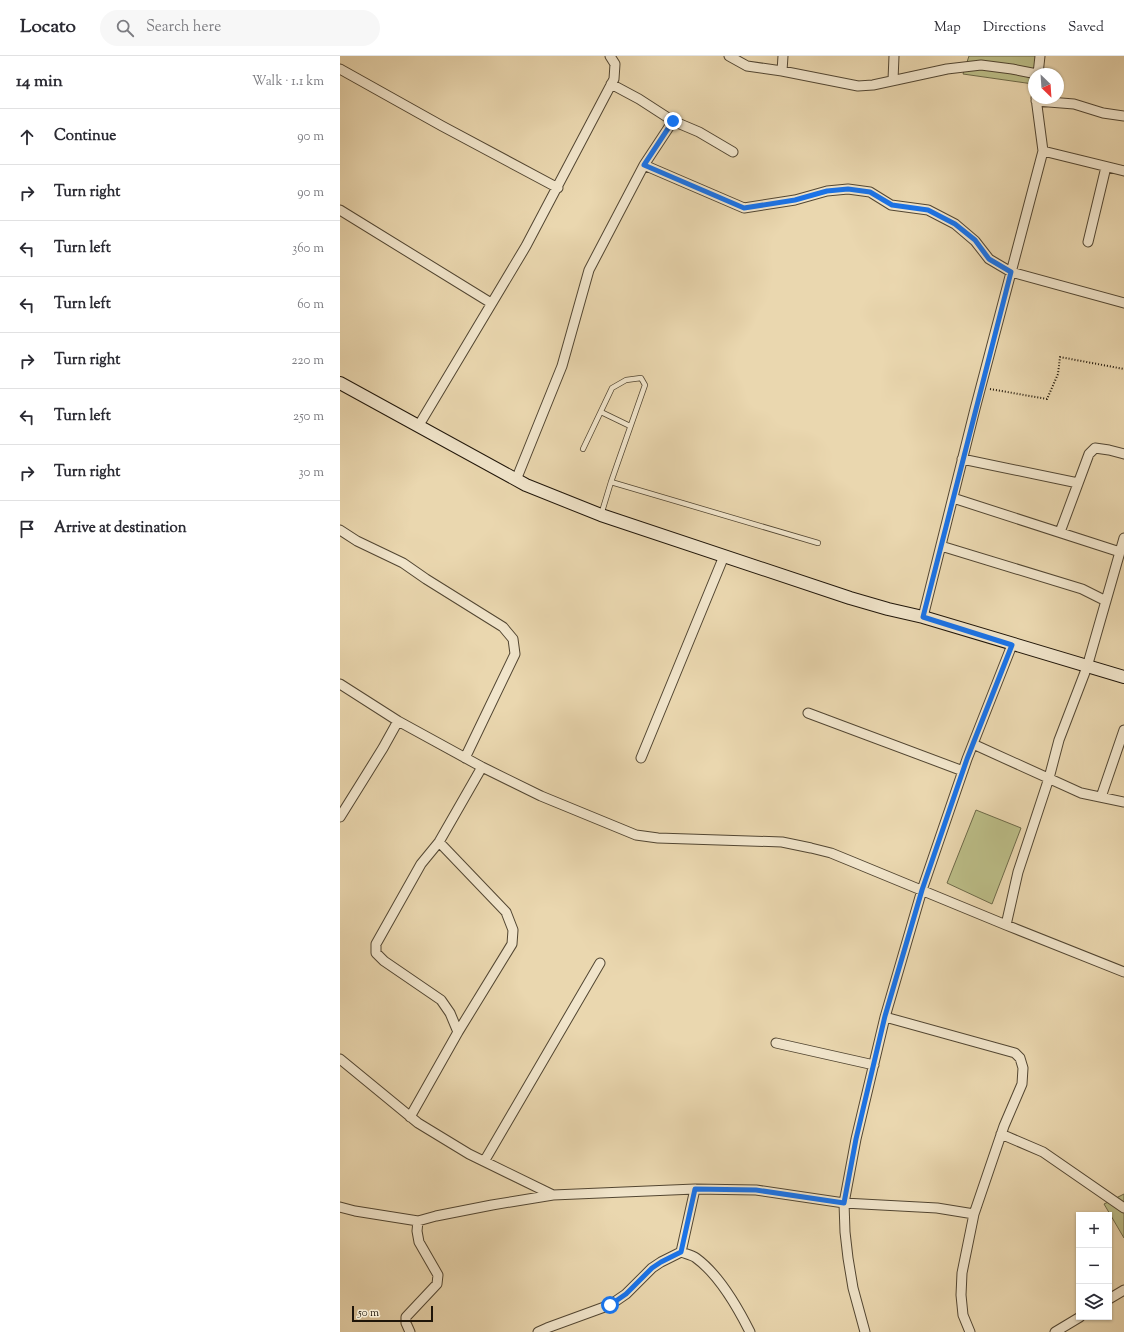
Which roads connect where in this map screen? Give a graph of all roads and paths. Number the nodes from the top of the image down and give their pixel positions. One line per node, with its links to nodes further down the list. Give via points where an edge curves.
1 (610, 56): 11 (street, via 615,64)
2 (728, 56): 8 (street, via 747,66)
3 (783, 56): 8 (street)
4 (894, 56): 10 (street)
5 (1031, 56): 6 (street)
6 (1039, 59)
7 (340, 69): 21 (street)
8 (782, 71): 10 (street, via 858,86)
9 (1028, 72): 10 (street, via 981,65)
10 (893, 80)
11 (611, 84): 15 (street, via 639,98); 21 (street)
12 (1064, 103): 14 (street)
13 (1037, 104): 16 (street)
14 (1124, 116)
15 (673, 121): 17 (street, via 699,132); 18 (street)
16 (1044, 151): 19 (street); 24 (street)
17 (733, 152)
18 (644, 165): 24 (street, via 744,208 795,200 827,191 848,189 870,192 892,205 928,210 955,224 975,240 989,259); 36 (street, via 588,270 562,366)
19 (1106, 167): 20 (street); 23 (street)
20 (1124, 171)
21 (558, 188): 25 (street)
22 (340, 210): 25 (street)
23 (1088, 242)
24 (1011, 272): 26 (street); 29 (street)
25 (492, 303): 31 (street)
26 (1124, 303)
27 (1124, 370): 29 (path, via 1060,357 1058,374 1047,399)
28 (340, 383): 31 (street)
29 (981, 388): 35 (street)
30 (601, 412): 32 (lane); 32 (lane, via 612,388 626,380 641,378 645,385); 33 (lane)
31 (419, 425): 36 (street)
32 (630, 426): 37 (lane)
33 (583, 449)
34 (1124, 454): 38 (street, via 1095,448 1089,454)
35 (962, 459): 38 (street); 39 (street)
36 (516, 480): 40 (street)
37 (611, 482): 40 (lane); 44 (lane)
38 (1078, 483): 42 (street)
39 (953, 498): 42 (street); 45 (street)
40 (601, 515): 47 (street)
41 (340, 530): 58 (street, via 402,563 503,627 513,639 515,654)
42 (1060, 532): 46 (street)
43 (1124, 538): 46 (street)
44 (818, 543)
45 (940, 546): 48 (street, via 1082,589); 49 (street)
46 (1120, 552): 48 (street)
47 (724, 556): 49 (street, via 850,598); 59 (street)
48 (1106, 601): 51 (street)
49 (923, 617): 50 (street)
50 (1012, 645): 51 (street); 57 (street)
51 (1087, 667): 52 (street); 62 (street, via 1059,740)
52 (1124, 678)
53 (340, 684): 55 (street)
54 (808, 713): 61 (street)
55 (398, 721): 58 (street); 65 (street)
56 (1124, 730): 63 (street)
57 (973, 744): 61 (street); 62 (street)
58 (464, 758): 60 (street)
59 (641, 758)
60 (482, 767): 66 (street); 67 (street, via 541,796 636,835 782,842 831,853)
61 (963, 771): 67 (street)
62 (1049, 778): 63 (street, via 1082,793); 68 (street, via 1018,872)
63 (1101, 797): 64 (street)
64 (1124, 802)
65 (340, 817)
66 (439, 842): 72 (street, via 506,912 513,930 512,944); 72 (street, via 421,864 376,944 376,953 441,1000)
67 (922, 890): 68 (street); 71 (street)
68 (1006, 925): 70 (street)
69 (600, 963): 78 (street)
70 (1124, 972)
71 (885, 1016): 75 (street); 77 (street, via 1015,1053 1020,1058 1023,1068 1022,1084)
72 (458, 1032): 76 (street)
73 (776, 1043): 75 (street)
74 (340, 1059): 76 (street)
75 (874, 1065): 81 (street)
76 (410, 1117): 78 (street, via 469,1154)
77 (1001, 1134): 83 (street, via 1043,1152); 84 (street)
78 (485, 1160): 80 (street)
79 (695, 1189): 80 (street); 81 (street, via 756,1190); 86 (street)
80 (553, 1195): 85 (street)
81 (844, 1203): 84 (street, via 937,1208); 93 (street, via 853,1288)
82 (340, 1207): 85 (street)
83 (1124, 1208)
84 (974, 1214): 94 (street, via 962,1273 961,1295 962,1315)
85 (418, 1221): 90 (street, via 419,1242 438,1275 437,1284 406,1317)
86 (681, 1252): 91 (street, via 652,1268 626,1294 610,1305); 92 (street, via 695,1257 709,1270 729,1295)
87 (1124, 1290): 88 (street)
88 (1112, 1297)
89 (1076, 1319): 95 (street)
90 (410, 1332)
91 (538, 1332)
92 (750, 1332)
93 (866, 1332)
94 (970, 1332)
95 (1054, 1332)

